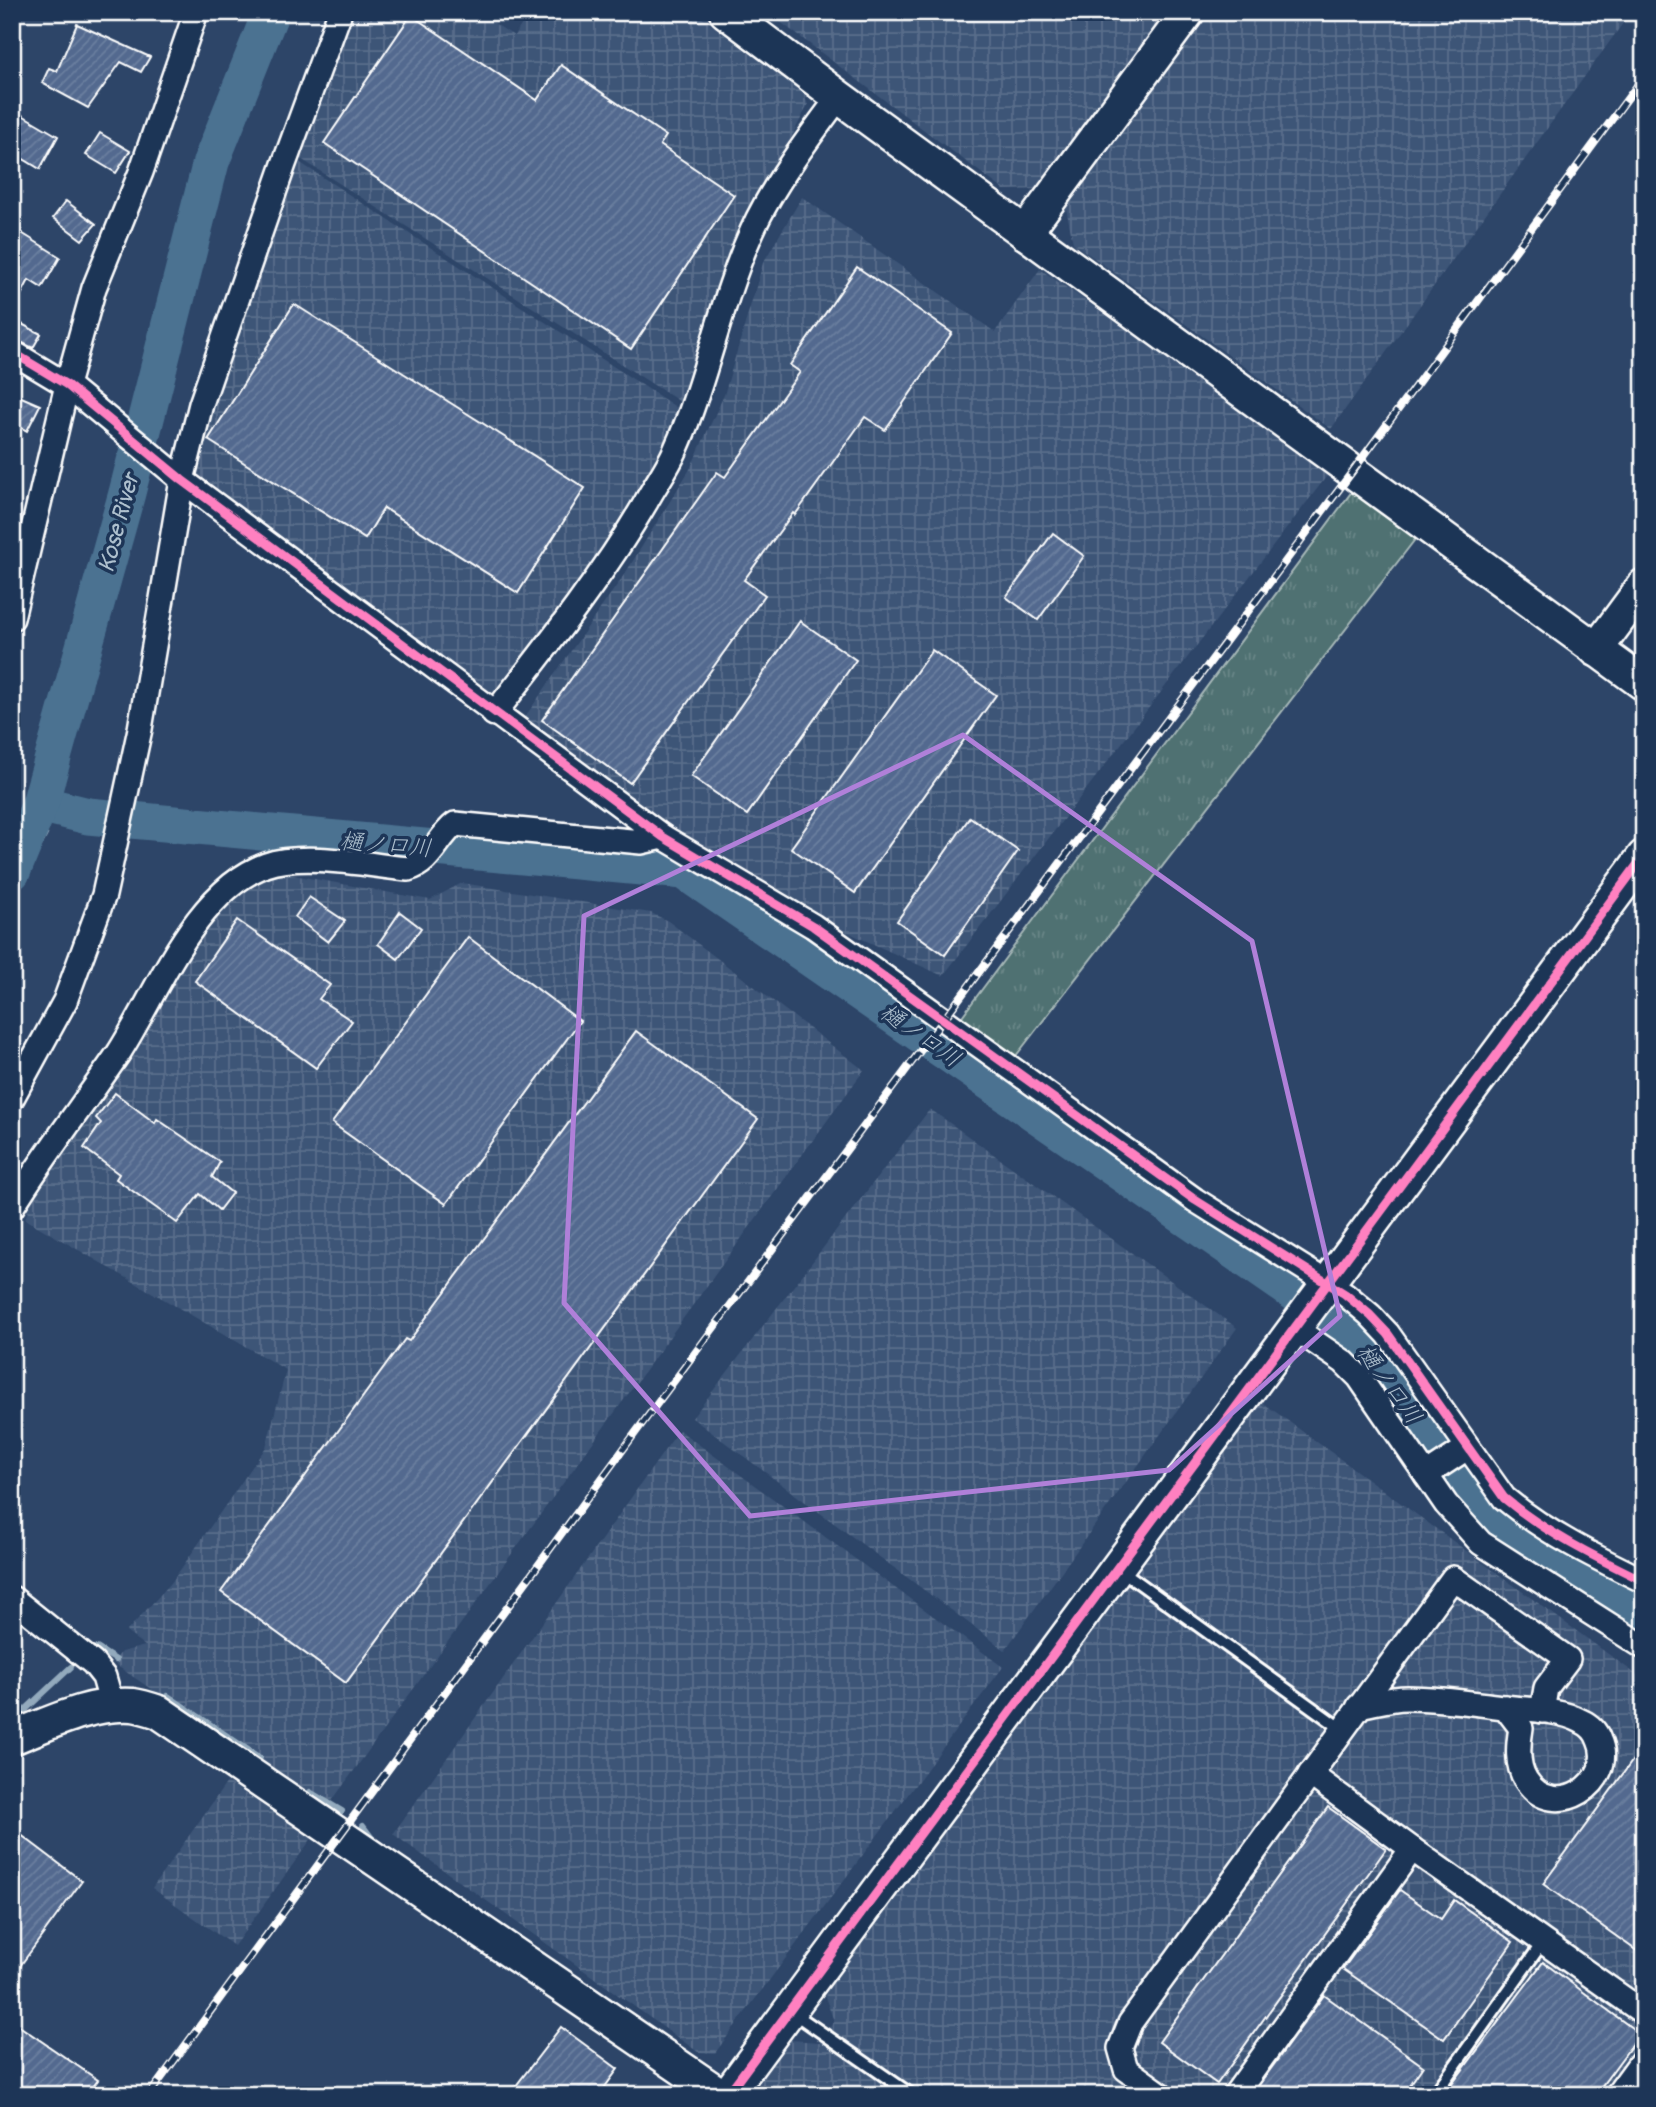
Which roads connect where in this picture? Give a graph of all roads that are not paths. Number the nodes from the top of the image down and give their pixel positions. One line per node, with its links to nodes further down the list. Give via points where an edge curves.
1 (196, 12): 8 (street, via 141,172 94,288)
2 (340, 12): 9 (street)
3 (726, 12): 5 (street)
4 (1188, 12): 6 (street)
5 (838, 97): 6 (street); 14 (street, via 753,228 674,454 576,608)
6 (1025, 233): 12 (street)
7 (12, 352): 8 (street)
8 (73, 390): 9 (street); 11 (street)
9 (179, 478): 14 (street); 17 (street, via 140,729 104,895 65,1001)
10 (1644, 585): 12 (street)
11 (12, 618)
12 (1596, 650): 13 (street)
13 (1644, 684)
14 (494, 714): 15 (street)
15 (663, 837): 18 (street, via 641,842 455,824 424,862 408,869 285,860 243,876 200,919 158,981 119,1052); 19 (street, via 813,926)
16 (1644, 856): 19 (street)
17 (12, 1098)
18 (12, 1207)
19 (1323, 1287): 20 (street); 21 (street, via 1345,1294 1388,1334)
20 (1297, 1323): 22 (street, via 1359,1377); 23 (street)
21 (1463, 1450): 22 (street); 24 (street, via 1524,1515)
22 (1428, 1474): 26 (street, via 1446,1504 1481,1543)
23 (1118, 1568): 31 (lane); 36 (street)
24 (1644, 1581)
25 (12, 1598): 27 (street, via 93,1663 104,1678)
26 (1644, 1647)
27 (112, 1705): 32 (street); 39 (street, via 135,1705 178,1723)
28 (1359, 1706): 29 (street, via 1405,1698); 30 (street, via 1453,1578 1567,1659 1546,1688); 31 (street)
29 (1504, 1707): 30 (street); 30 (street, via 1521,1728 1519,1756 1526,1780 1562,1800 1585,1789 1596,1777 1602,1762 1601,1744 1585,1723)
30 (1542, 1711)
31 (1343, 1730): 33 (street)
32 (12, 1738)
33 (1310, 1774): 34 (street); 42 (street, via 1130,2023 1120,2048 1126,2069)
34 (1412, 1849): 35 (street); 43 (street)
35 (1543, 1942): 37 (street); 44 (lane)
36 (790, 2011): 40 (street); 41 (lane)
37 (1644, 2013)
38 (1644, 2058): 45 (street)
39 (721, 2095)
40 (727, 2095)
41 (912, 2095)
42 (1162, 2095)
43 (1235, 2095)
44 (1434, 2095)
45 (1617, 2095)

